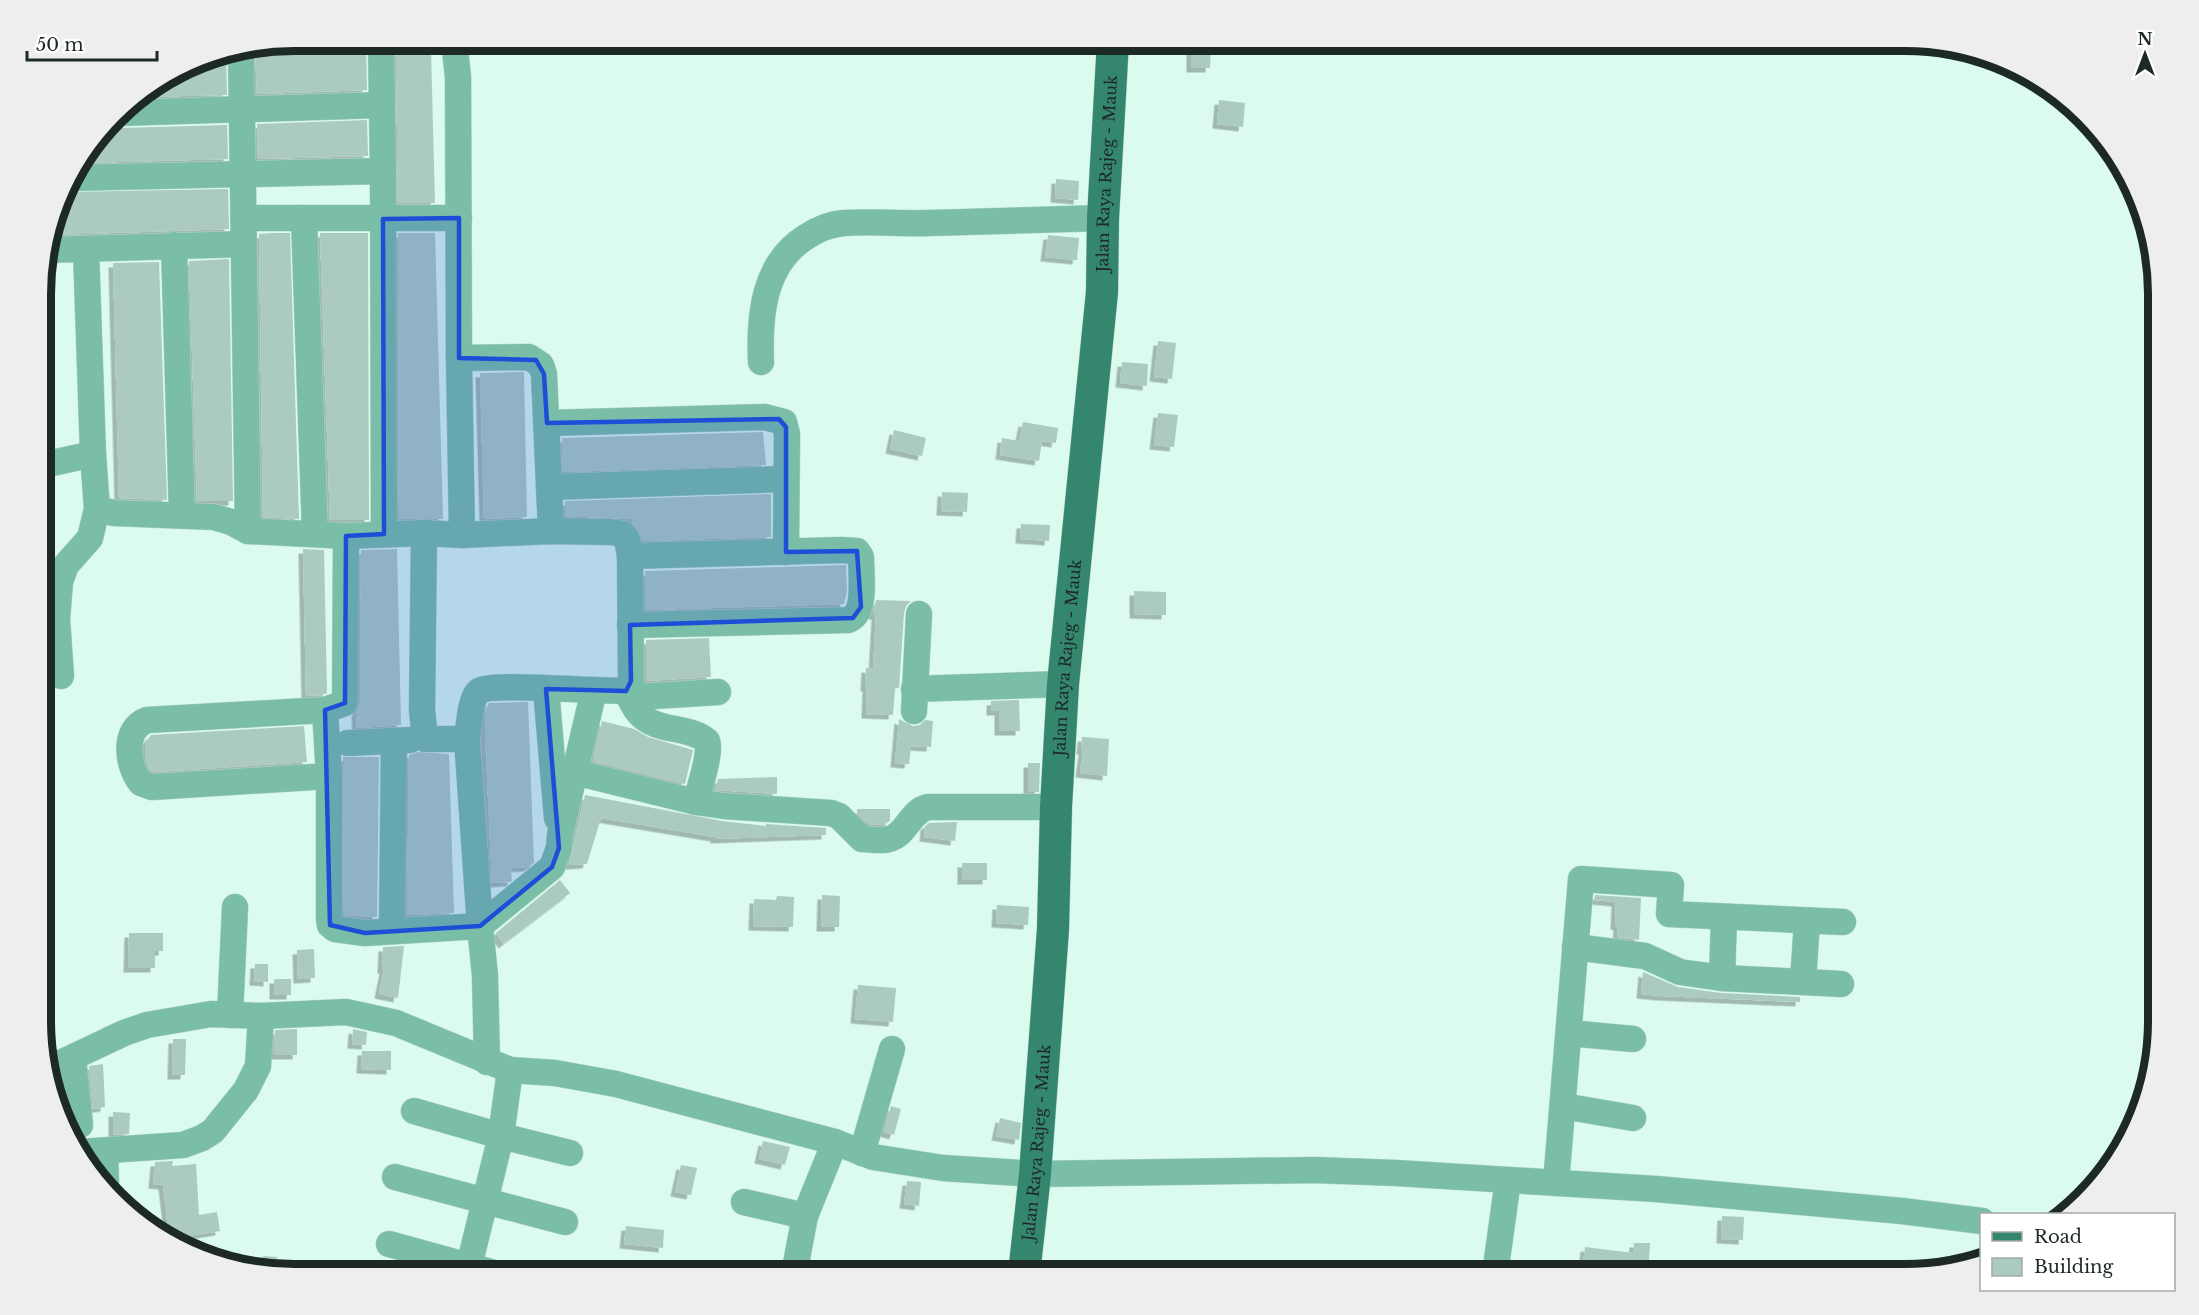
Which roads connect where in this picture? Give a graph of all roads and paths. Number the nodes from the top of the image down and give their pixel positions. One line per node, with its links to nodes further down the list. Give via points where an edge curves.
1 (381, 51): 5 (street)
2 (454, 51): 13 (street)
3 (1112, 51): 14 (main road, Jalan Raya Rajeg - Mauk)
4 (241, 57): 6 (street)
5 (382, 105): 6 (street); 8 (street)
6 (243, 108): 7 (street); 9 (street)
7 (132, 112)
8 (383, 171): 9 (street); 15 (street)
9 (242, 175): 10 (street); 11 (street)
10 (81, 178)
11 (244, 218): 12 (street); 16 (street)
12 (304, 218): 15 (street); 31 (street)
13 (459, 218): 15 (street); 20 (street)
14 (1103, 218): 21 (street, via 827,226 794,244 770,278 760,329); 41 (main road, Jalan Raya Rajeg - Mauk, via 1102,292)
15 (383, 219): 33 (street)
16 (244, 244): 17 (street); 29 (street)
17 (174, 245): 18 (street); 28 (street)
18 (86, 249): 19 (street); 23 (street)
19 (55, 250)
20 (459, 358): 22 (street, via 536,360 544,374); 34 (street)
21 (761, 362)
22 (547, 423): 25 (street, via 772,418 784,422 786,428); 26 (street)
23 (93, 454): 24 (street); 27 (street)
24 (51, 463)
25 (785, 479): 26 (street); 36 (street)
26 (549, 487): 30 (street)
27 (97, 509): 28 (street); 40 (street, via 90,538 66,565 60,582 57,620)
28 (182, 515): 29 (street, via 214,517)
29 (248, 531): 31 (street)
30 (551, 531): 34 (street); 37 (street, via 623,534 630,545)
31 (315, 533): 35 (street)
32 (424, 533): 33 (street); 34 (street); 47 (street)
33 (384, 534): 35 (street)
34 (462, 535)
35 (346, 536): 46 (street)
36 (786, 552): 37 (street); 39 (street, via 860,552 861,607 856,615 843,620)
37 (630, 556): 39 (street)
38 (919, 614): 41 (street, via 914,700)
39 (630, 625): 45 (street)
40 (61, 676)
41 (1063, 684): 54 (main road, Jalan Raya Rajeg - Mauk)
42 (546, 689): 43 (street); 48 (street, via 482,688 475,695); 55 (street)
43 (594, 690): 45 (street); 51 (street)
44 (718, 692): 45 (street)
45 (629, 696): 53 (street, via 636,711 651,722 708,741 710,751)
46 (335, 707): 50 (street); 52 (street, via 157,718 134,728 130,745 136,778 152,787)
47 (425, 739): 48 (street); 49 (street)
48 (467, 740): 60 (street)
49 (394, 741): 50 (street); 61 (street)
50 (337, 744): 52 (street)
51 (574, 772): 53 (street); 55 (street)
52 (329, 776): 61 (street, via 330,925 365,933)
53 (696, 802): 54 (street, via 831,813 862,839 885,840 928,807)
54 (1056, 807): 84 (main road, Jalan Raya Rajeg - Mauk, via 1053,928)
55 (560, 836): 60 (street, via 552,867)
56 (236, 907): 66 (street)
57 (1724, 917): 58 (street); 62 (street, via 1670,914 1671,885 1581,879); 63 (street)
58 (1807, 921): 59 (street); 64 (street)
59 (1842, 922)
60 (480, 926): 61 (street); 73 (street)
61 (392, 932)
62 (1575, 947): 63 (street, via 1646,956 1680,972); 68 (street)
63 (1722, 978): 64 (street)
64 (1803, 982): 65 (street)
65 (1841, 984)
66 (230, 1015): 67 (street); 71 (street, via 211,1014 147,1024)
67 (261, 1016): 73 (street, via 346,1012 375,1017); 80 (street, via 258,1066 246,1090 213,1131 183,1145)
68 (1569, 1033): 69 (street); 74 (street)
69 (1633, 1039)
70 (892, 1049): 83 (street)
71 (73, 1058): 72 (street); 77 (street)
72 (55, 1066)
73 (499, 1066): 78 (street); 79 (street, via 616,1084)
74 (1563, 1106): 76 (street); 88 (street)
75 (414, 1111): 78 (street)
76 (1633, 1118)
77 (80, 1125)
78 (501, 1136): 82 (street); 89 (street)
79 (835, 1142): 83 (street); 91 (street)
80 (105, 1151): 81 (street); 85 (street)
81 (89, 1152)
82 (570, 1153)
83 (862, 1153): 84 (street, via 943,1168)
84 (1035, 1174): 87 (street, via 1314,1170); 98 (main road, Jalan Raya Rajeg - Mauk)
85 (106, 1175)
86 (395, 1178): 89 (street)
87 (1508, 1180): 88 (street); 99 (street)
88 (1556, 1183): 92 (street)
89 (485, 1201): 93 (street); 96 (street)
90 (744, 1202): 91 (street)
91 (805, 1216): 97 (street)
92 (1980, 1221)
93 (565, 1222)
94 (389, 1244): 95 (street)
95 (450, 1264)
96 (469, 1264)
97 (796, 1264)
98 (1025, 1264)
99 (1496, 1264)

